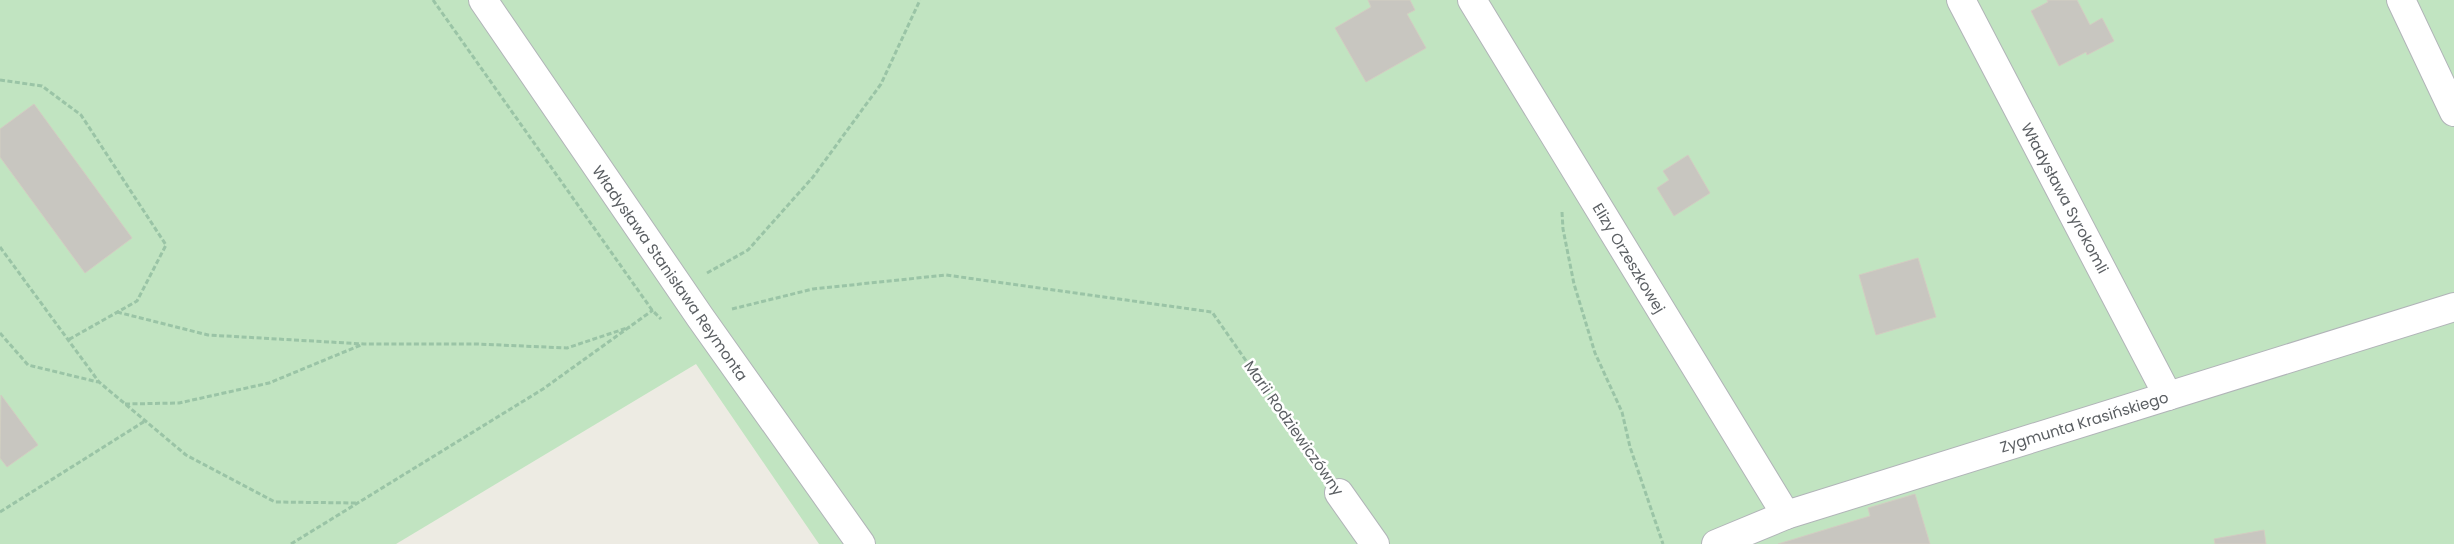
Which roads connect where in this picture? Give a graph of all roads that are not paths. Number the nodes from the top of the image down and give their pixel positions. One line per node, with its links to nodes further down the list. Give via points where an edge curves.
1 (482, 0): 10 (street, Władysława Stanisława Reymonta, via 689,302)
2 (1472, 0): 9 (street, Elizy Orzeszkowej)
3 (1961, 0): 7 (street, Władysława Syrokomli)
4 (2400, 0): 5 (street)
5 (2454, 112)
6 (2454, 307): 7 (street, Zygmunta Krasińskiego)
7 (2168, 396): 9 (street, Zygmunta Krasińskiego)
8 (1339, 493): 11 (street, Marii Rodziewiczówny)
9 (1786, 515): 12 (street, Zygmunta Krasińskiego)
10 (861, 544)
11 (1375, 544)
12 (1716, 544)

